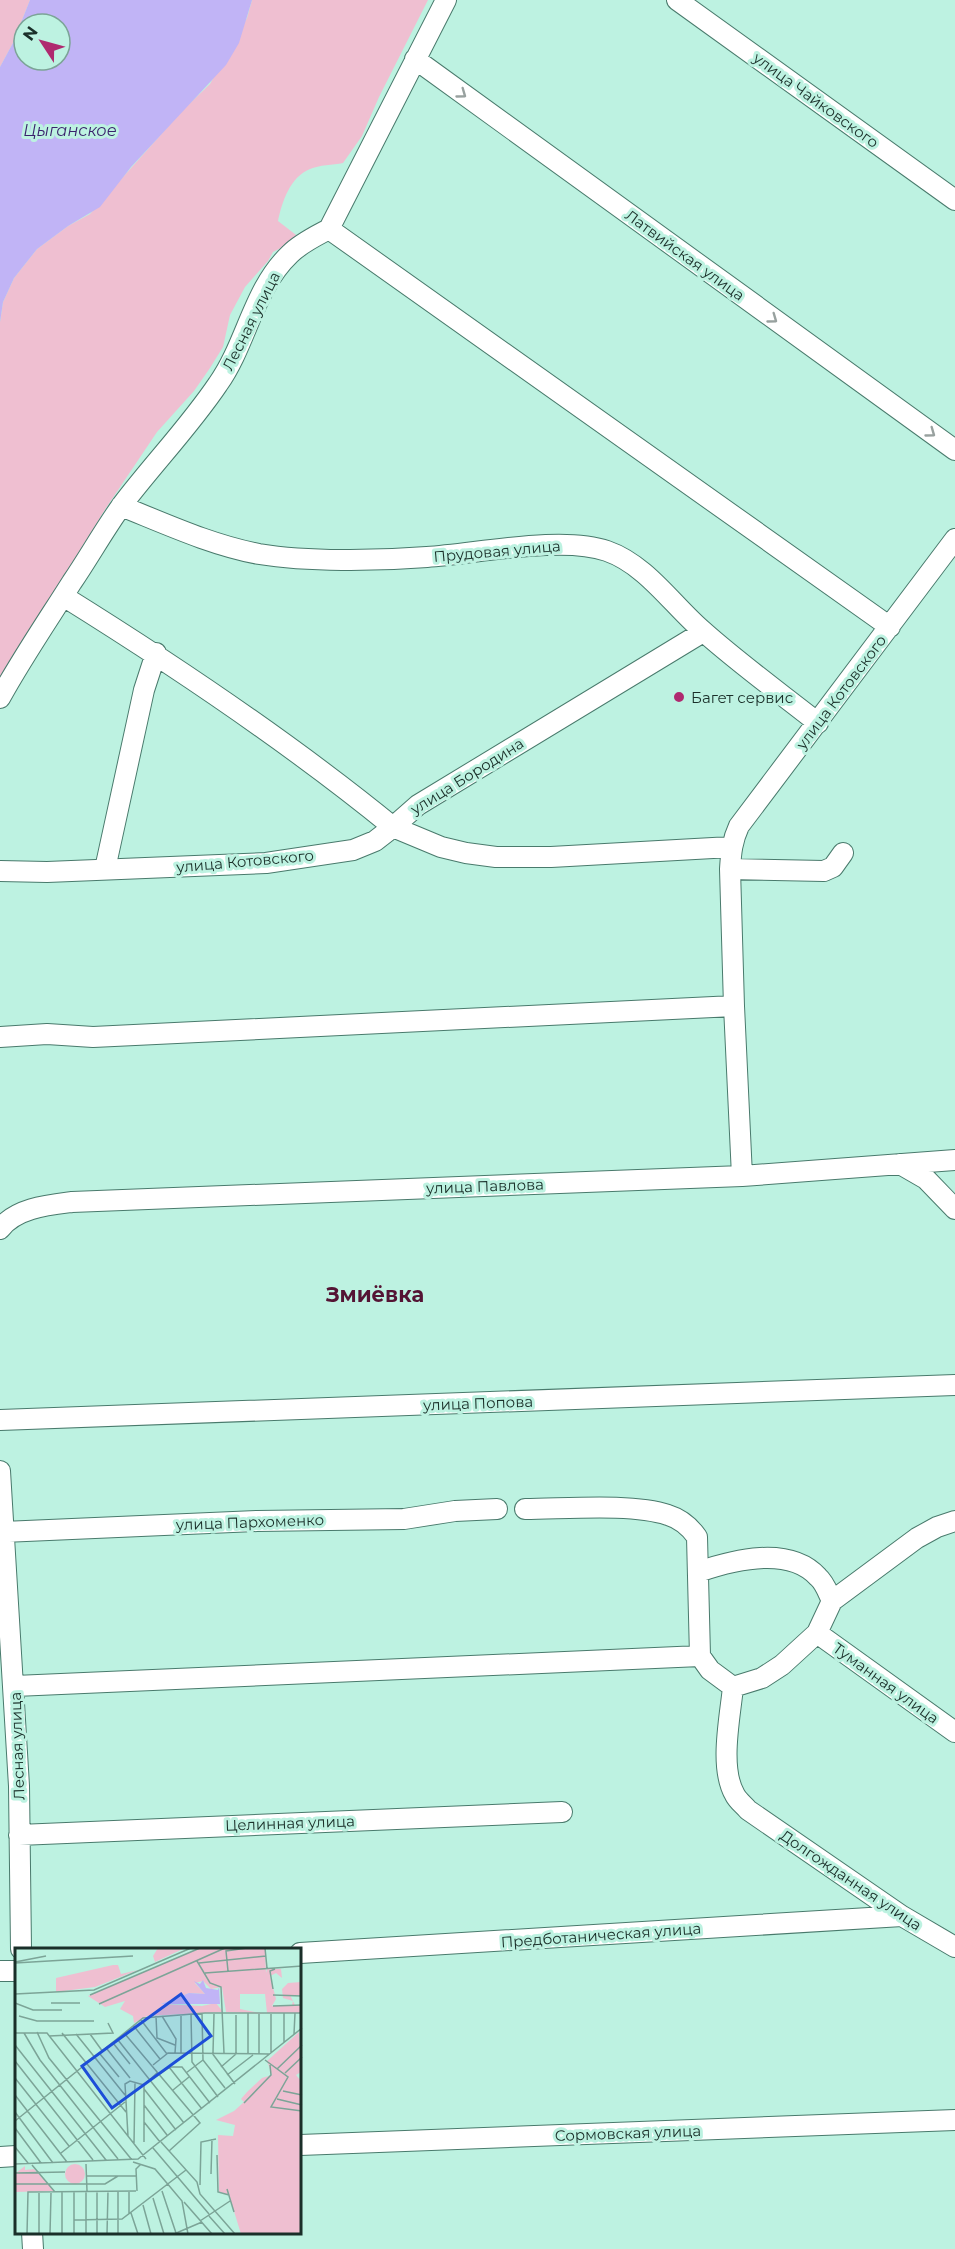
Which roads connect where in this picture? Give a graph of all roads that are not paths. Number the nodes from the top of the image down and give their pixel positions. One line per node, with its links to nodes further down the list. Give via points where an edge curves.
1 (446, 0): 3 (street)
2 (677, 0): 4 (street, улица Чайковского)
3 (415, 59): 5 (street); 6 (street, Латвийская улица, one-way to 6)
4 (955, 200)
5 (329, 229): 7 (street, Лесная улица, via 306,241 276,270 220,382); 10 (street)
6 (955, 450)
7 (121, 506): 9 (street, Лесная улица); 11 (street, Прудовая улица, via 229,546 285,557 402,558 591,546 626,561)
8 (955, 539): 10 (street, улица Котовского)
9 (63, 596): 12 (street); 13 (street, Лесная улица)
10 (890, 627): 14 (street, улица Котовского)
11 (704, 632): 14 (street, Прудовая улица); 15 (street, улица Бородина, via 418,805)
12 (156, 654): 15 (street, via 345,788); 18 (street, via 144,690)
13 (0, 698)
14 (818, 723): 16 (street, улица Котовского, via 739,826)
15 (393, 827): 16 (street, via 441,847 496,857); 18 (street, улица Котовского, via 375,841 353,850 266,862)
16 (731, 847): 19 (street, улица Котовского)
17 (843, 853): 19 (street, via 833,867 824,871)
18 (105, 868): 20 (street, улица Котовского)
19 (730, 869): 21 (street, улица Котовского)
20 (0, 871)
21 (734, 1006): 22 (street, via 93,1037); 25 (street, улица Котовского)
22 (0, 1037)
23 (955, 1160): 24 (street, улица Павлова)
24 (900, 1164): 25 (street, улица Павлова); 26 (street, via 926,1179)
25 (742, 1176): 27 (street, улица Павлова, via 72,1202 44,1205 17,1215)
26 (955, 1209)
27 (0, 1229)
28 (955, 1385): 29 (street, улица Попова)
29 (0, 1420)
30 (0, 1471): 34 (street, Лесная улица)
31 (496, 1509): 34 (street, улица Пархоменко, via 404,1519)
32 (525, 1509): 35 (street, via 618,1509 668,1515 684,1523 697,1537)
33 (955, 1521): 37 (street, via 917,1538)
34 (3, 1532): 36 (street, Лесная улица)
35 (698, 1572): 37 (street, via 755,1559 796,1562 820,1578); 39 (street)
36 (3, 1592): 40 (street, Лесная улица)
37 (832, 1601): 38 (street)
38 (817, 1633): 41 (street, via 762,1678); 42 (street, Туманная улица)
39 (700, 1656): 40 (street); 41 (street, via 710,1670)
40 (15, 1686): 43 (street, Лесная улица)
41 (733, 1687): 46 (street, Долгожданная улица, via 727,1757 735,1795 748,1810)
42 (955, 1732)
43 (10, 1786): 45 (street, Лесная улица)
44 (562, 1812): 45 (street, Целинная улица)
45 (19, 1835): 48 (street, Лесная улица)
46 (902, 1916): 47 (street, Долгожданная улица); 49 (street, Предботаническая улица)
47 (955, 1947)
48 (21, 1948)
49 (302, 1953)
50 (955, 2120): 51 (street, Сормовская улица)
51 (302, 2145)
52 (15, 2156): 53 (street)
53 (0, 2157)
54 (32, 2234): 55 (street)
55 (33, 2249)

